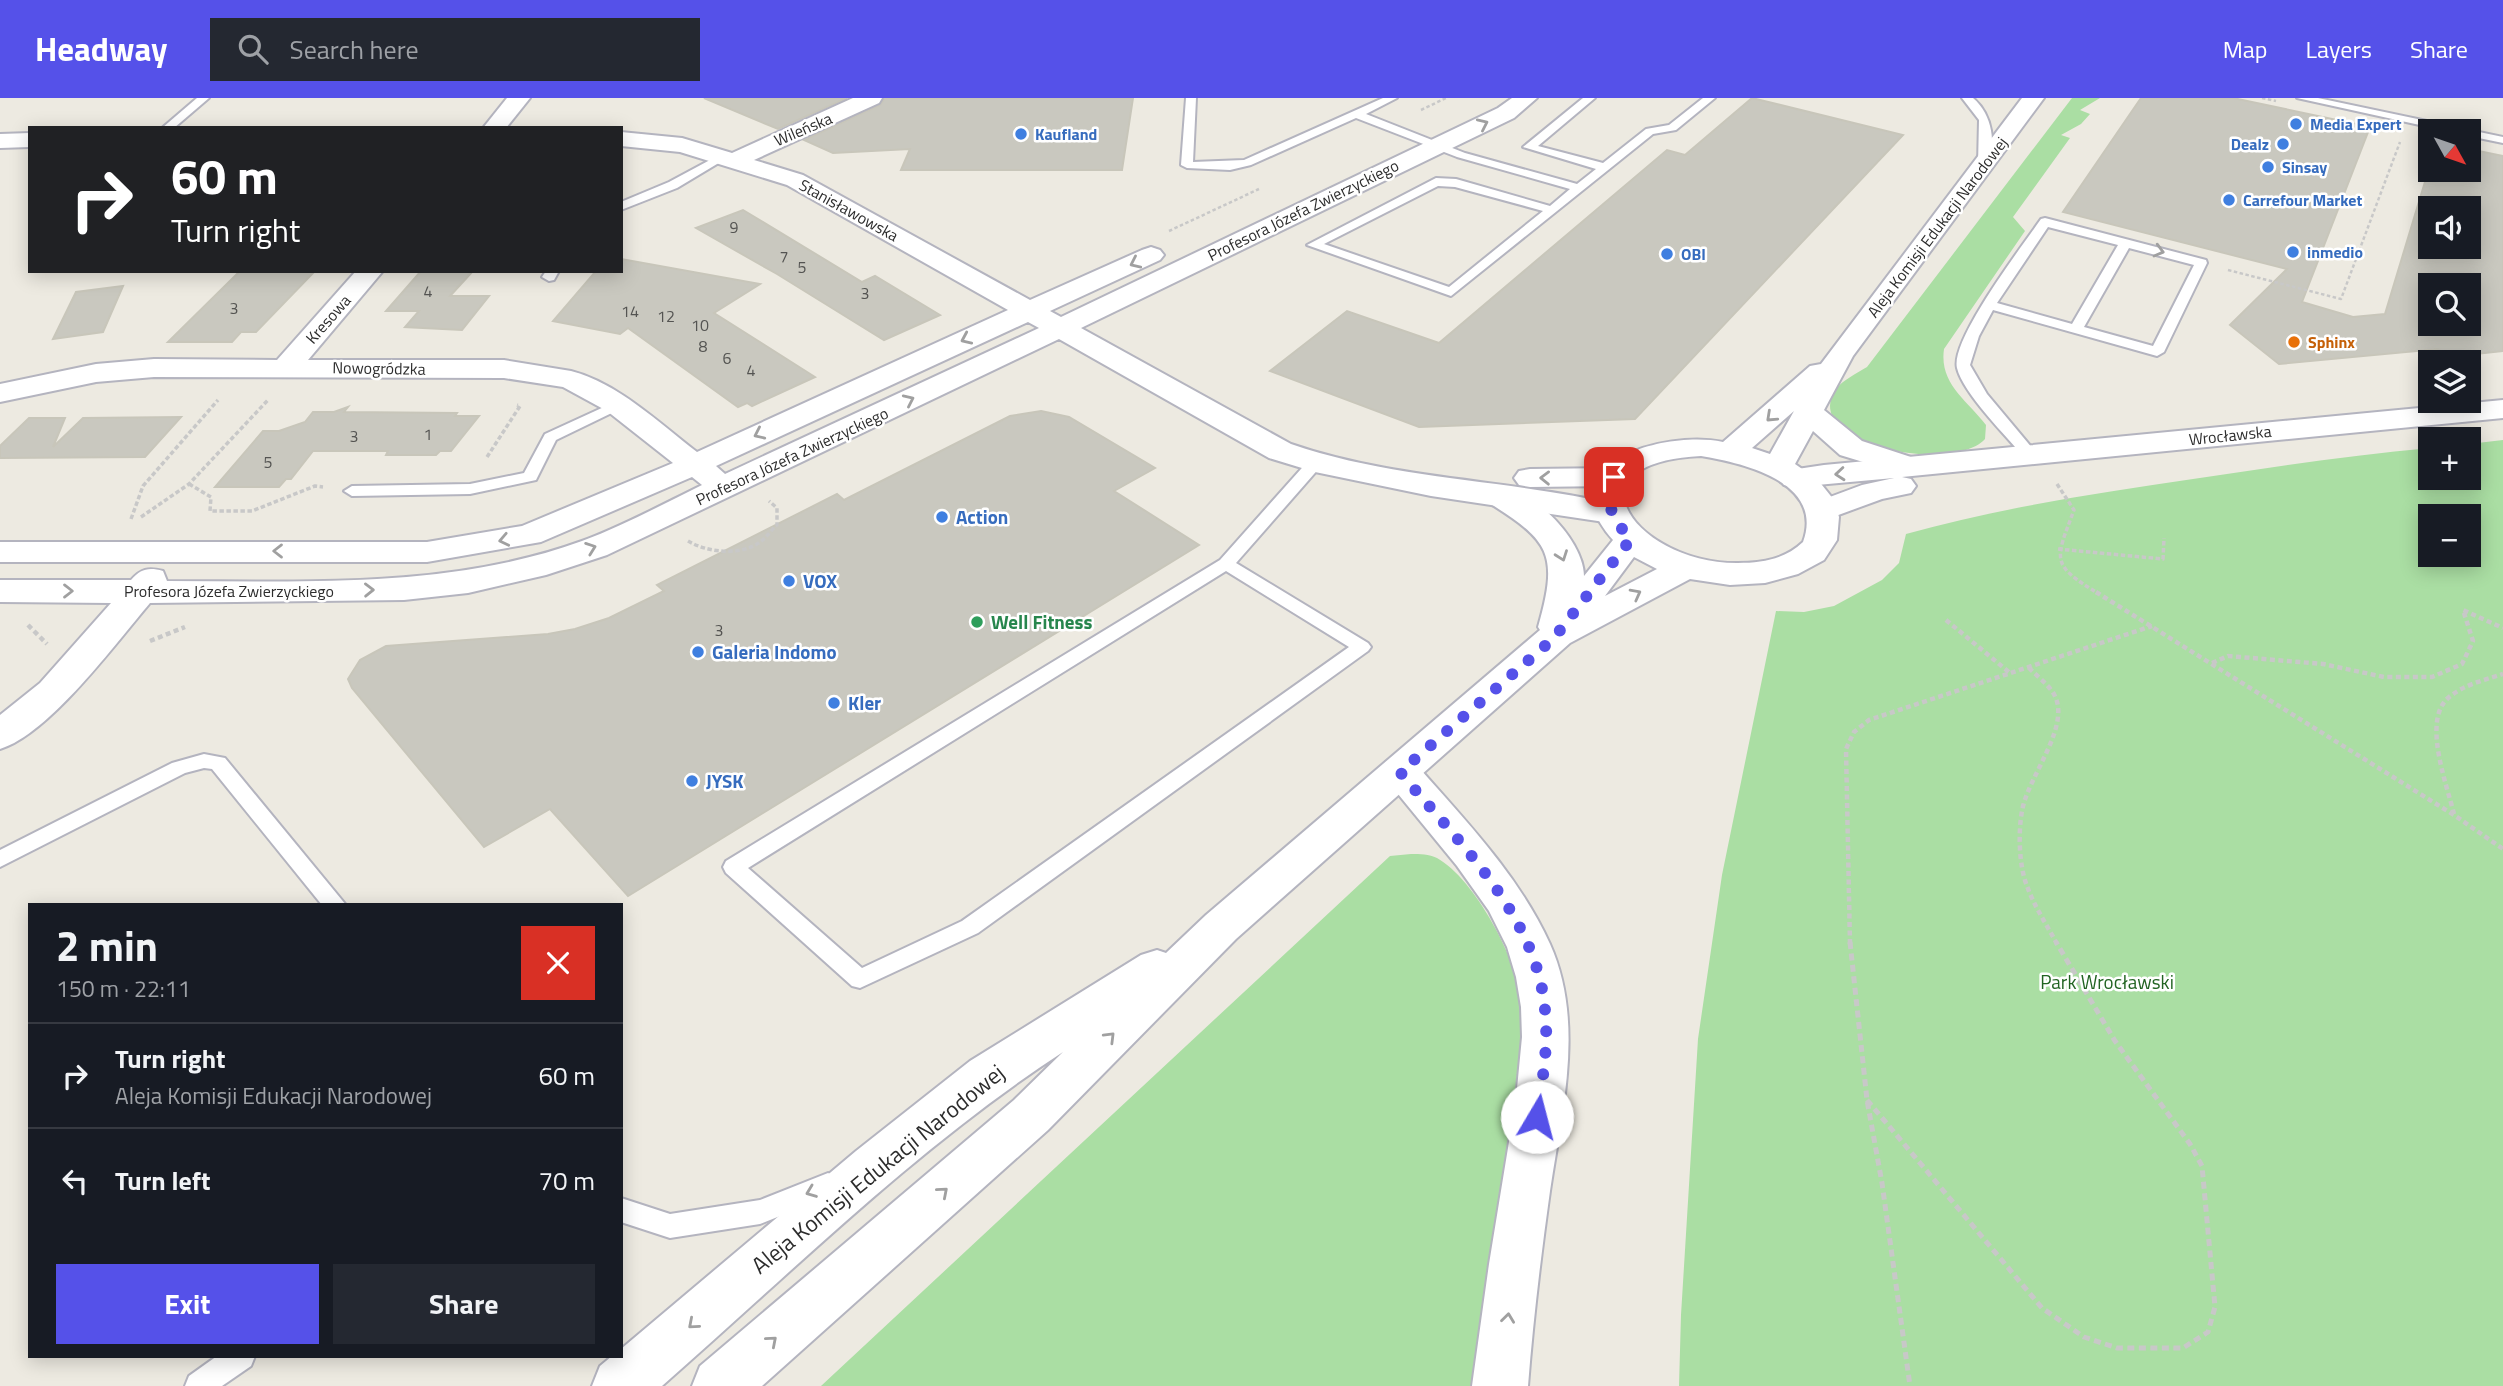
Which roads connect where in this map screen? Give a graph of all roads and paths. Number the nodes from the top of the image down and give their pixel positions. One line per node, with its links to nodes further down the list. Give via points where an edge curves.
1 (204, 98): 17 (lane)
2 (519, 98): 18 (street)
3 (871, 98): 27 (street, Wileńska)
4 (1191, 98): 14 (lane, via 1187,165 1247,163)
5 (1392, 98): 14 (lane)
6 (1446, 98): 15 (path)
7 (1485, 98): 19 (street, Profesora Józefa Zwierzyckiego)
8 (1526, 98): 26 (street, Profesora Józefa Zwierzyckiego, one-way to 8, via 1506,113)
9 (1590, 98): 29 (lane, via 1529,147)
10 (1710, 98): 29 (lane, via 1672,128 1650,131)
11 (1967, 98): 28 (lane, via 1986,122)
12 (2033, 98): 28 (street, Aleja Komisji Edukacji Narodowej)
13 (2302, 98): 16 (lane)
14 (1356, 114): 15 (lane)
15 (1378, 122): 19 (lane)
16 (2418, 122)
17 (169, 126)
18 (496, 126)
19 (1409, 135): 26 (lane); 31 (street, Profesora Józefa Zwierzyckiego)
20 (2482, 136): 24 (lane)
21 (623, 139): 27 (street, Stanisławowska, via 682,145)
22 (28, 140): 25 (street)
23 (2401, 140): 36 (path, via 2341,299)
24 (2503, 140)
25 (0, 141)
26 (1436, 146): 30 (lane); 40 (street, Profesora Józefa Zwierzyckiego)
27 (729, 158): 32 (lane); 39 (street, Stanisławowska, via 794,180)
28 (1984, 165): 42 (street, Aleja Komisji Edukacji Narodowej)
29 (1606, 168): 30 (lane)
30 (1579, 188): 33 (lane)
31 (1263, 196): 34 (path)
32 (623, 205)
33 (1552, 210): 33 (lane, via 1456,183 1436,182 1313,245 1451,292)
34 (1164, 241): 39 (street, Profesora Józefa Zwierzyckiego, one-way to 39)
35 (2126, 243): 36 (lane, one-way to 36); 38 (lane, via 2045,222); 41 (lane)
36 (2201, 263): 41 (lane, via 2157,352)
37 (368, 273): 43 (street, Kresowa)
38 (1990, 305): 41 (lane); 52 (lane, via 1964,352 1963,364)
39 (1028, 312): 40 (street, Stanisławowska); 54 (street, Profesora Józefa Zwierzyckiego, one-way to 54)
40 (1058, 329): 53 (street, Stanisławowska, via 1259,442); 62 (street, Profesora Józefa Zwierzyckiego, one-way to 40)
41 (2076, 329)
42 (1840, 355): 50 (street, Aleja Komisji Edukacji Narodowej); 51 (street, Aleja Komisji Edukacji Narodowej, one-way to 51)
43 (286, 367): 44 (street, Nowogródzka, via 96,373); 48 (street, Nowogródzka, via 504,369 571,380)
44 (0, 393)
45 (220, 398): 61 (path, via 144,486 129,526)
46 (270, 398): 61 (path)
47 (516, 405): 63 (path, via 520,406)
48 (617, 405): 54 (street, Nowogródzka); 63 (lane, via 550,437 530,477)
49 (2503, 409): 52 (street, Wrocławska)
50 (1809, 413): 56 (street, via 1851,448); 57 (street, Aleja Komisji Edukacji Narodowej)
51 (1731, 451): 57 (street); 59 (street, via 1673,448 1648,454)
52 (2030, 455): 55 (street, Wrocławska)
53 (1315, 463): 58 (street, Stanisławowska); 74 (lane)
54 (693, 464): 62 (street, Nowogródzka); 73 (street, Profesora Józefa Zwierzyckiego, one-way to 73, via 568,521 529,535 477,545 427,552)
55 (1957, 466): 56 (street, Wrocławska); 67 (street, Wrocławska)
56 (1906, 467): 57 (street, Wrocławska, one-way to 57)
57 (1786, 473): 67 (street, via 1816,499)
58 (1374, 474): 59 (street, one-way to 58); 65 (street)
59 (1614, 477): 68 (street, via 1609,489)
60 (2053, 479): 71 (path, via 2074,510)
61 (189, 484): 64 (path, via 211,498 210,511 252,510 315,486)
62 (724, 488): 77 (street, Profesora Józefa Zwierzyckiego, one-way to 62, via 404,589 468,582 594,548)
63 (470, 489): 64 (lane)
64 (352, 491)
65 (1497, 494): 68 (street); 81 (street, one-way to 81, via 1541,525 1565,557 1567,583)
66 (764, 497): 69 (path, via 777,508 777,524 758,543 723,552 698,548)
67 (1822, 511): 75 (street, via 1824,529 1818,546 1802,560 1779,570 1750,575)
68 (1621, 526): 75 (street, via 1656,555); 81 (street, Aleja Komisji Edukacji Narodowej)
69 (682, 536)
70 (2164, 538): 71 (path, via 2163,559)
71 (2058, 550): 79 (path, via 2059,563 2067,574)
72 (0, 552): 73 (street, Profesora Józefa Zwierzyckiego)
73 (172, 553): 77 (street)
74 (1226, 564): 74 (lane, via 836,802 733,867 860,979 970,927 1362,647)
75 (1686, 567): 81 (street, Aleja Komisji Edukacji Narodowej, one-way to 75)
76 (0, 591): 77 (street, Profesora Józefa Zwierzyckiego, one-way to 77)
77 (141, 591): 86 (street, via 52,692)
78 (1946, 620): 84 (path)
79 (2152, 626): 82 (path); 83 (path)
80 (2503, 628): 82 (path, via 2463,610 2473,641 2462,664 2432,677 2384,677 2323,664 2228,656)
81 (1554, 638): 87 (street, Aleja Komisji Edukacji Narodowej)
82 (2211, 663): 88 (path)
83 (2028, 668): 84 (path); 93 (path, via 2052,691 2060,720 2022,811 2026,885 2115,1041 2202,1166 2215,1307 2208,1332 2183,1348 2117,1348 2084,1337 2042,1308)
84 (2011, 673): 93 (path, via 1869,720 1854,732 1846,749 1850,964)
85 (2503, 674): 88 (path, via 2452,695 2439,710 2437,737)
86 (0, 735)
87 (1400, 772): 92 (street, Aleja Komisji Edukacji Narodowej); 100 (street, one-way to 87, via 1546,1055 1543,994 1532,955 1511,913)
88 (2454, 815): 89 (path)
89 (2503, 849)
90 (0, 859): 91 (lane, via 179,768 204,761 218,763)
91 (333, 903)
92 (1221, 927): 94 (street, Aleja Komisji Edukacji Narodowej, via 986,1076); 99 (street, Aleja Komisji Edukacji Narodowej, one-way to 92, via 1031,1115)
93 (1867, 1100): 101 (path)
94 (874, 1167): 95 (lane, one-way to 95, via 760,1212 670,1226); 98 (street, Aleja Komisji Edukacji Narodowej, one-way to 98)
95 (623, 1211)
96 (238, 1358): 97 (lane)
97 (199, 1386)
98 (620, 1386)
99 (720, 1386)
100 (1500, 1386)
101 (1910, 1386)

